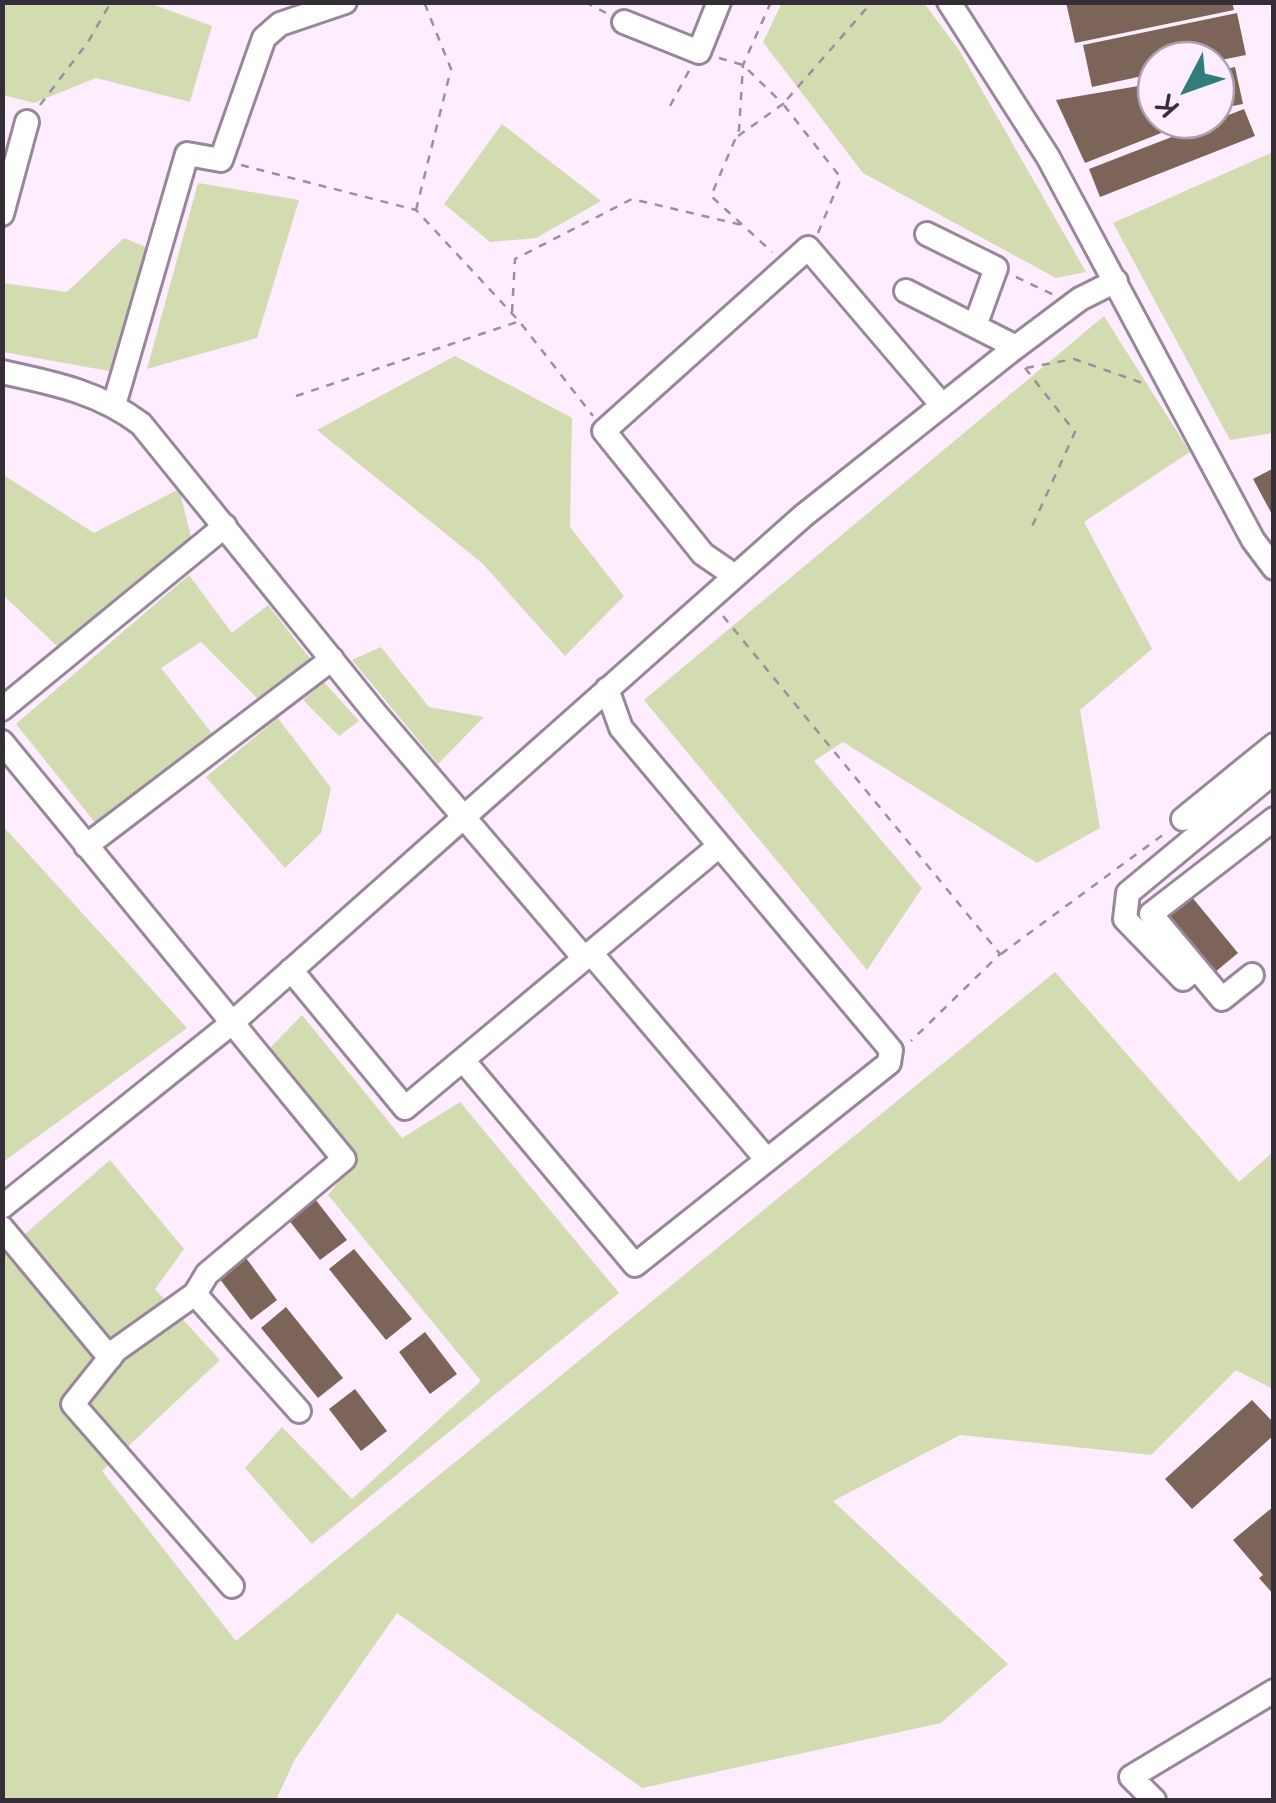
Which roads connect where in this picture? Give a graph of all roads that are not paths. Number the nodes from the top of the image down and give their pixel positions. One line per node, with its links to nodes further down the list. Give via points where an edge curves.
1 (297, 2): 5 (street)
2 (345, 2): 5 (street)
3 (720, 2): 6 (street, via 699,52)
4 (949, 2): 10 (street, via 1048,157)
5 (320, 11): 16 (street, via 280,24 264,38 220,160 187,154)
6 (624, 22)
7 (27, 122): 8 (street)
8 (2, 214)
9 (926, 234): 12 (street, via 996,268)
10 (1116, 281): 13 (street, via 1074,304); 18 (street)
11 (906, 291): 12 (street)
12 (974, 326): 13 (street)
13 (1018, 355): 15 (street)
14 (2, 372): 16 (street, via 76,388)
15 (940, 404): 19 (street); 19 (street, via 808,248 604,431 703,554)
16 (114, 405): 17 (street, via 141,424)
17 (225, 526): 20 (street); 22 (street)
18 (1274, 568)
19 (735, 576): 21 (street)
20 (332, 659): 26 (street); 29 (street)
21 (608, 689): 26 (street); 30 (street, via 622,728)
22 (2, 709)
23 (2, 742): 29 (street)
24 (1274, 745): 28 (street)
25 (1274, 772): 32 (street, via 1128,893 1125,919 1182,979)
26 (466, 815): 31 (street); 33 (street)
27 (1274, 818): 32 (street, via 1151,914)
28 (1183, 819)
29 (86, 846): 35 (street)
30 (718, 846): 31 (street); 37 (street, via 891,1050 888,1063)
31 (588, 955): 36 (street); 37 (street)
32 (1196, 968): 34 (street, via 1222,999)
33 (292, 970): 35 (street); 36 (street, via 405,1108)
34 (1252, 975)
35 (232, 1023): 38 (street); 40 (street, via 344,1160 207,1274)
36 (463, 1060): 37 (street, via 635,1265)
37 (767, 1160)
38 (2, 1206)
39 (2, 1228): 41 (street)
40 (195, 1294): 41 (street); 42 (street)
41 (110, 1358): 43 (street, via 73,1404)
42 (299, 1411)
43 (232, 1586)
44 (1274, 1691): 45 (street, via 1132,1777)
45 (1154, 1800)

